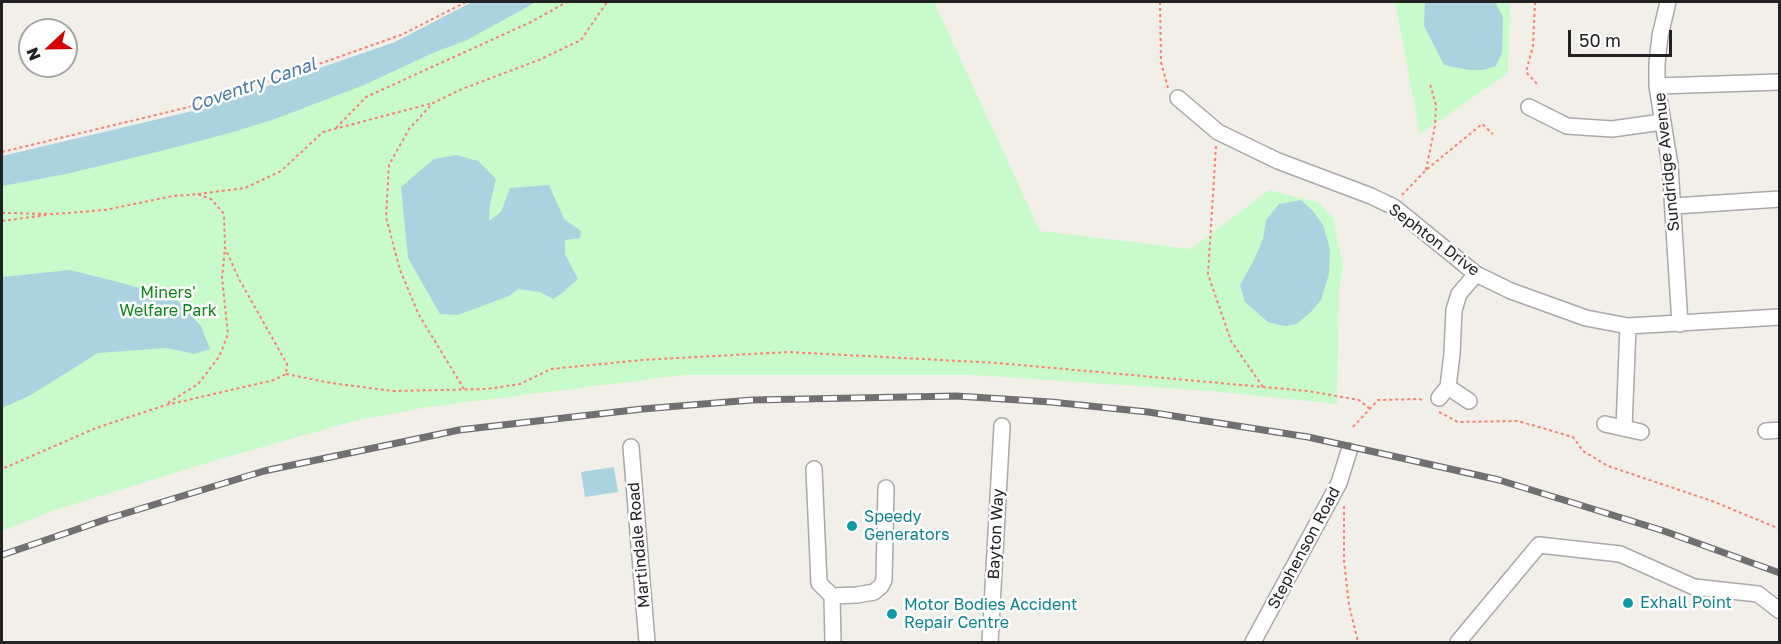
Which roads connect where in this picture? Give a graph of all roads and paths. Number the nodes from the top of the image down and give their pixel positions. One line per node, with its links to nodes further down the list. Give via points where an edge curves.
1 (466, 2): 18 (path, via 401,36 214,101)
2 (567, 2): 15 (path, via 366,97)
3 (607, 2): 12 (path, via 581,40)
4 (1160, 2): 11 (path, via 1161,62)
5 (1535, 2): 9 (path, via 1533,46 1526,72)
6 (1668, 2): 10 (street, via 1660,36)
7 (1779, 82): 10 (street, Sundridge Avenue)
8 (1430, 84): 19 (path, via 1436,105 1435,126)
9 (1538, 86)
10 (1657, 86): 14 (street, Sundridge Avenue)
11 (1174, 96): 23 (street, Sephton Drive, via 1218,132 1278,161)
12 (434, 103): 15 (path); 34 (path, via 409,129 389,165 386,218 400,270 419,315)
13 (1529, 107): 14 (street, via 1567,126 1612,129)
14 (1662, 122): 22 (street, Sundridge Avenue)
15 (336, 128): 20 (path, via 323,132 281,171 244,188)
16 (1493, 134): 19 (path, via 1482,124)
17 (1216, 142): 33 (path, via 1208,274 1232,341)
18 (2, 152)
19 (1425, 170): 23 (path, via 1405,189)
20 (197, 194): 25 (path, via 105,210); 27 (path, via 211,199 224,214)
21 (1779, 199): 22 (street)
22 (1674, 206): 30 (street, Sundridge Avenue)
23 (1394, 207): 28 (street, Sephton Drive)
24 (2, 213): 25 (path)
25 (54, 214): 26 (path)
26 (2, 221)
27 (225, 248): 32 (path, via 284,357); 37 (path, via 222,278 228,334 219,357 198,384)
28 (1476, 274): 31 (street, Sephton Drive, via 1586,318); 35 (street, via 1459,294 1454,310 1452,354)
29 (1779, 317): 30 (street, Sephton Drive)
30 (1680, 324): 31 (street, Sephton Drive)
31 (1628, 326): 42 (street)
32 (286, 374): 34 (path, via 393,391); 37 (path)
33 (1263, 387): 34 (path, via 998,363 788,352 551,369 520,384); 38 (path, via 1343,396 1359,400)
34 (464, 389)
35 (1438, 400): 36 (street); 38 (path, via 1378,400); 50 (path, via 1458,422 1518,421 1573,437 1583,451 1608,466 1712,501)
36 (1469, 401)
37 (166, 405): 46 (path, via 96,428)
38 (1370, 409): 41 (path)
39 (1605, 424): 42 (street)
40 (1002, 426): 55 (street, Bayton Way)
41 (1353, 427)
42 (1624, 428): 43 (street)
43 (1641, 432)
44 (631, 447): 53 (street, Martindale Road)
45 (1349, 451): 48 (street, Stephenson Road)
46 (2, 469)
47 (814, 469): 51 (street, via 819,583)
48 (1339, 483): 56 (street, Stephenson Road); 57 (path, via 1344,499 1349,605)
49 (886, 488): 51 (street, via 881,586 874,592)
50 (1779, 529)
51 (832, 596): 54 (street)
52 (1779, 611): 58 (street, via 1758,594 1695,587 1620,554 1539,545)
53 (647, 642)
54 (833, 642)
55 (990, 642)
56 (1253, 642)
57 (1358, 642)
58 (1458, 642)

